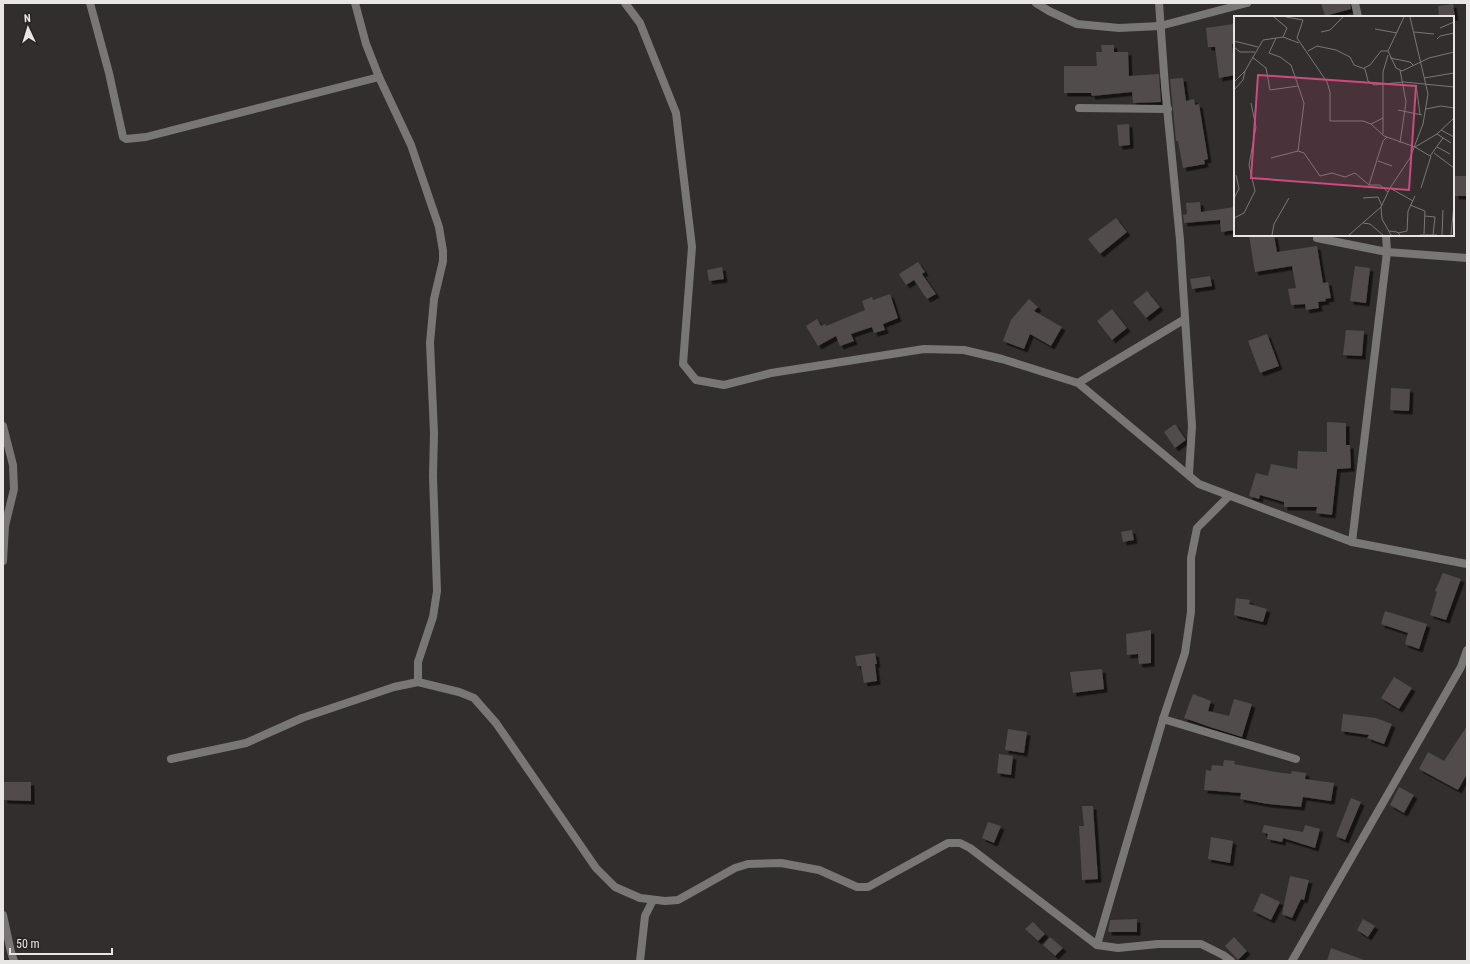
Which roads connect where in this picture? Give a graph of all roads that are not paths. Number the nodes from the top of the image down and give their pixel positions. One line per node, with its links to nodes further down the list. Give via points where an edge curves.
1 (90, 3): 10 (street, via 123,137 126,139 146,137)
2 (355, 3): 10 (street)
3 (625, 3): 18 (street, via 640,23 676,113 692,247 683,364 696,380 724,385 771,373 924,349 964,350)
4 (1036, 3): 9 (street, via 1077,24 1119,28)
5 (1159, 3): 9 (street)
6 (1247, 3): 9 (street)
7 (1355, 3): 8 (street)
8 (1358, 16)
9 (1160, 26): 12 (street)
10 (378, 77): 26 (street, via 410,145 440,227 444,251 434,299 430,342 437,591 433,617 418,662)
11 (1079, 108): 12 (street)
12 (1168, 109): 17 (street)
13 (1386, 236): 15 (street)
14 (1317, 238): 15 (street)
15 (1387, 252): 16 (street); 22 (street)
16 (1467, 258)
17 (1185, 319): 18 (street); 20 (street, via 1192,426)
18 (1078, 383): 20 (street)
19 (3, 426): 23 (street, via 13,465 14,489 5,526)
20 (1189, 474): 21 (street, via 1199,484)
21 (1229, 496): 22 (street); 27 (street, via 1197,528 1191,558 1191,612 1185,653)
22 (1352, 542): 24 (street)
23 (3, 561)
24 (1467, 564)
25 (1467, 650): 36 (street, via 1461,667)
26 (418, 682): 28 (street, via 394,687 302,718 246,743); 30 (street, via 474,698 496,723 596,868 615,887 640,898)
27 (1163, 719): 29 (street); 32 (street)
28 (171, 759)
29 (1296, 759)
30 (653, 900): 32 (street, via 678,900 735,868 748,864 781,863 819,870 857,887 868,887 948,843 960,842); 34 (street, via 645,916)
31 (3, 915): 33 (street)
32 (1097, 945): 35 (street, via 1118,948 1158,944 1201,944)
33 (14, 961)
34 (640, 961)
35 (1231, 961)
36 (1292, 961)

